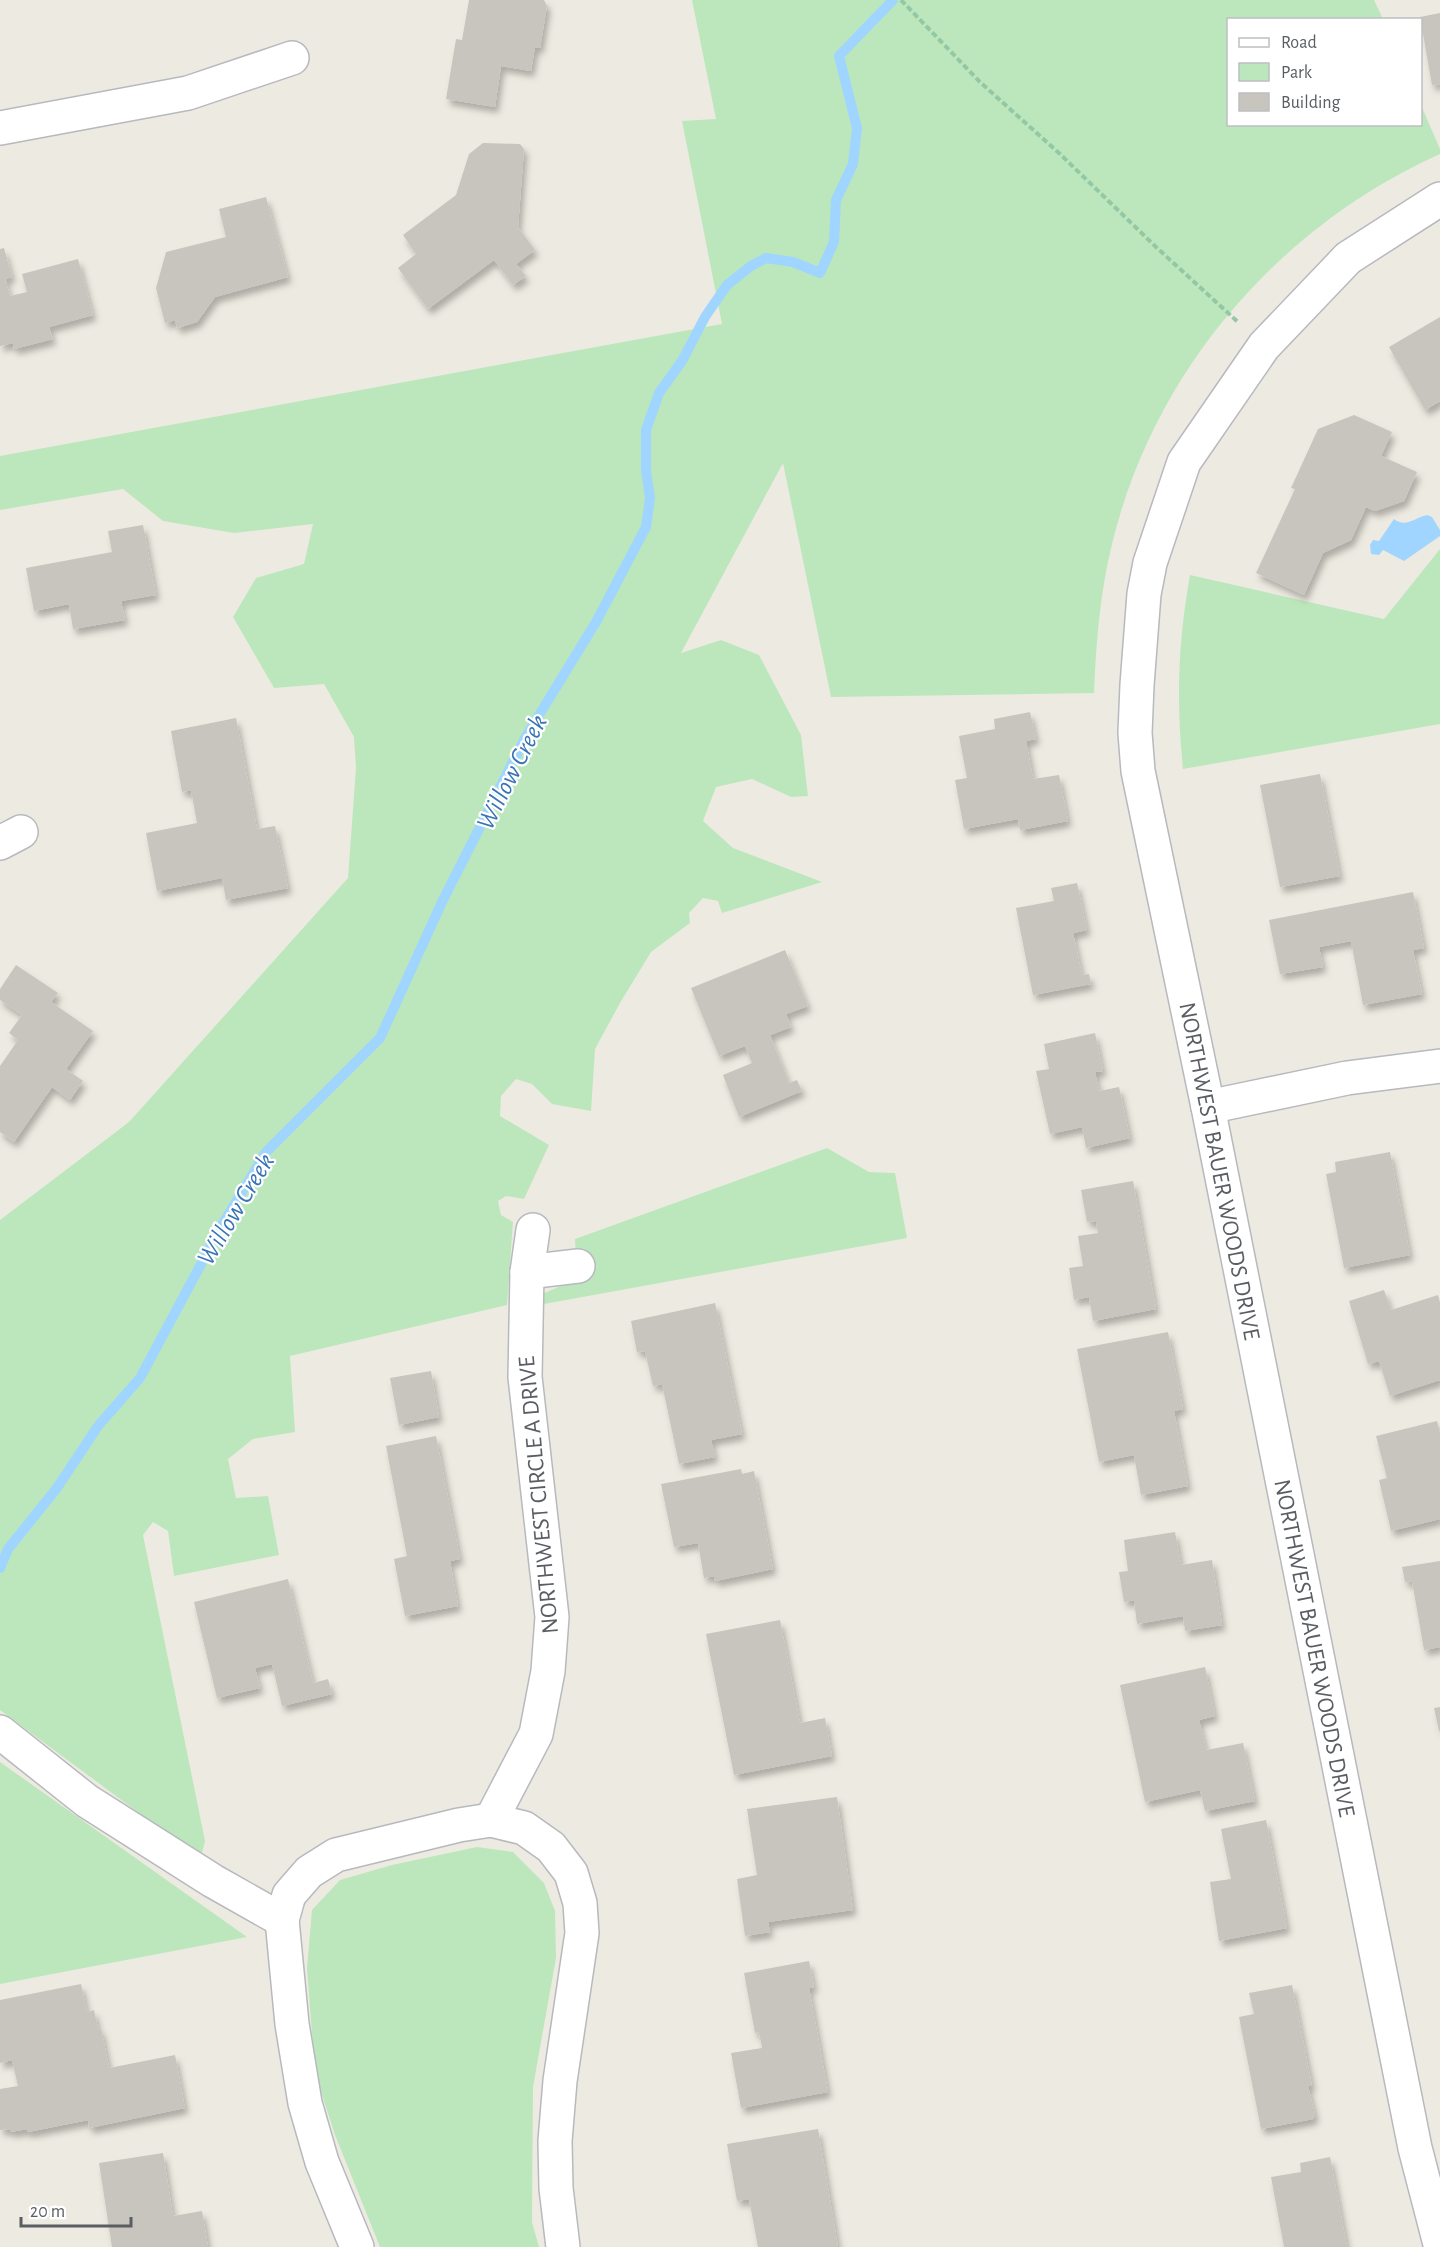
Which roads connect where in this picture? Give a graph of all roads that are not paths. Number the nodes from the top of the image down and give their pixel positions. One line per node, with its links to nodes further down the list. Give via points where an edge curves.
1 (292, 58): 2 (street, via 188,93)
2 (0, 128)
3 (1440, 199): 5 (street, NORTHWEST BAUER WOODS DRIVE, via 1348,258 1264,346 1184,462 1150,563 1139,638 1135,733 1138,771)
4 (1440, 1066): 5 (street, via 1347,1078)
5 (1208, 1107): 12 (street, NORTHWEST BAUER WOODS DRIVE, via 1415,2148)
6 (533, 1230): 8 (street, NORTHWEST CIRCLE A DRIVE)
7 (578, 1266): 8 (street)
8 (527, 1272): 10 (street, NORTHWEST CIRCLE A DRIVE, via 525,1377 552,1617 548,1671 536,1734)
9 (0, 1732): 11 (street, via 87,1801)
10 (491, 1820): 11 (street, via 336,1855 309,1872 289,1895); 14 (street, via 524,1828 551,1847 571,1873 580,1903 582,1933 555,2141)
11 (282, 1920): 13 (street, via 304,2103 322,2162)
12 (1440, 2244)
13 (357, 2247)
14 (563, 2247)

